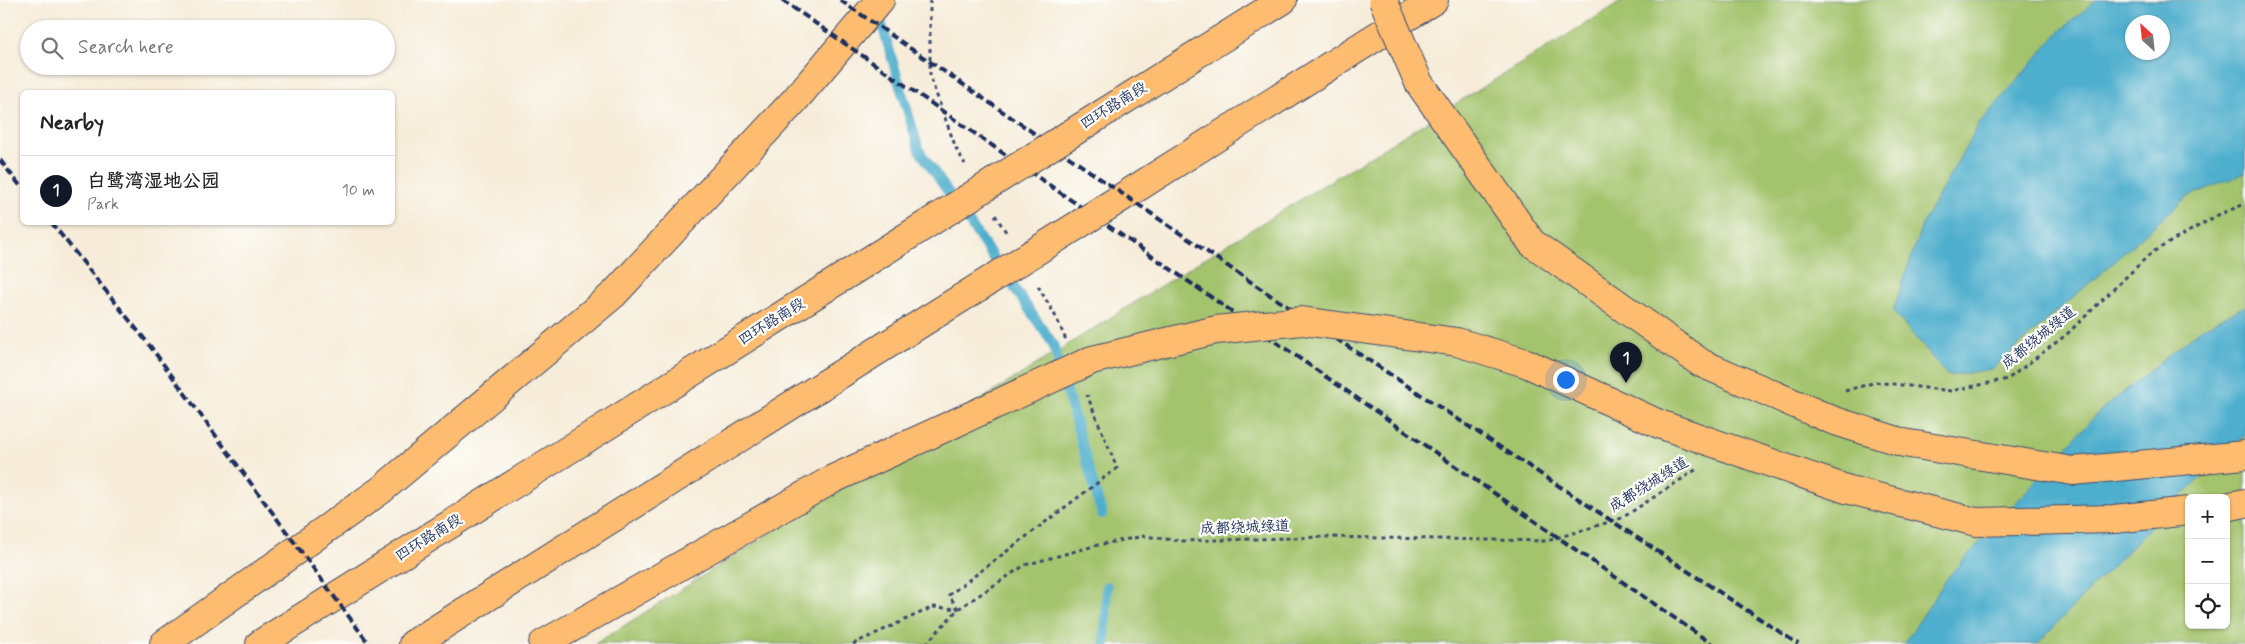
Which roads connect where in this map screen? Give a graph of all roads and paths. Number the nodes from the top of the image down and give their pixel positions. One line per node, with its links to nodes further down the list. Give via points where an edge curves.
1 (880, 0): 14 (highway, via 794,101 614,294 381,490)
2 (1283, 0): 15 (highway, 四环路南段, bridge)
3 (1384, 0): 7 (highway, bridge, via 1419,83 1532,243 1701,363 1832,420 1913,444 2073,470)
4 (1434, 0): 16 (highway, bridge)
5 (2245, 204): 6 (path, 成都绕城绿道, via 2218,215 2151,253 2066,335 2008,379 1951,392 1876,382)
6 (1841, 393)
7 (2245, 455)
8 (1705, 463): 13 (path, 成都绕城绿道, via 1622,518 1547,541 1327,537 1181,541 1144,536 1026,565)
9 (1112, 472): 13 (path, via 948,595)
10 (2245, 503): 11 (highway)
11 (2230, 506)
12 (2185, 511): 17 (highway, bridge, via 2114,519 1976,522 1836,486 1659,424 1526,363 1474,347 1302,321 1216,330 1092,360 833,479)
13 (958, 609): 18 (path, via 933,607); 19 (path, 成都绕城绿道)
14 (164, 644)
15 (260, 644)
16 (413, 644)
17 (543, 644)
18 (853, 644)
19 (926, 644)

